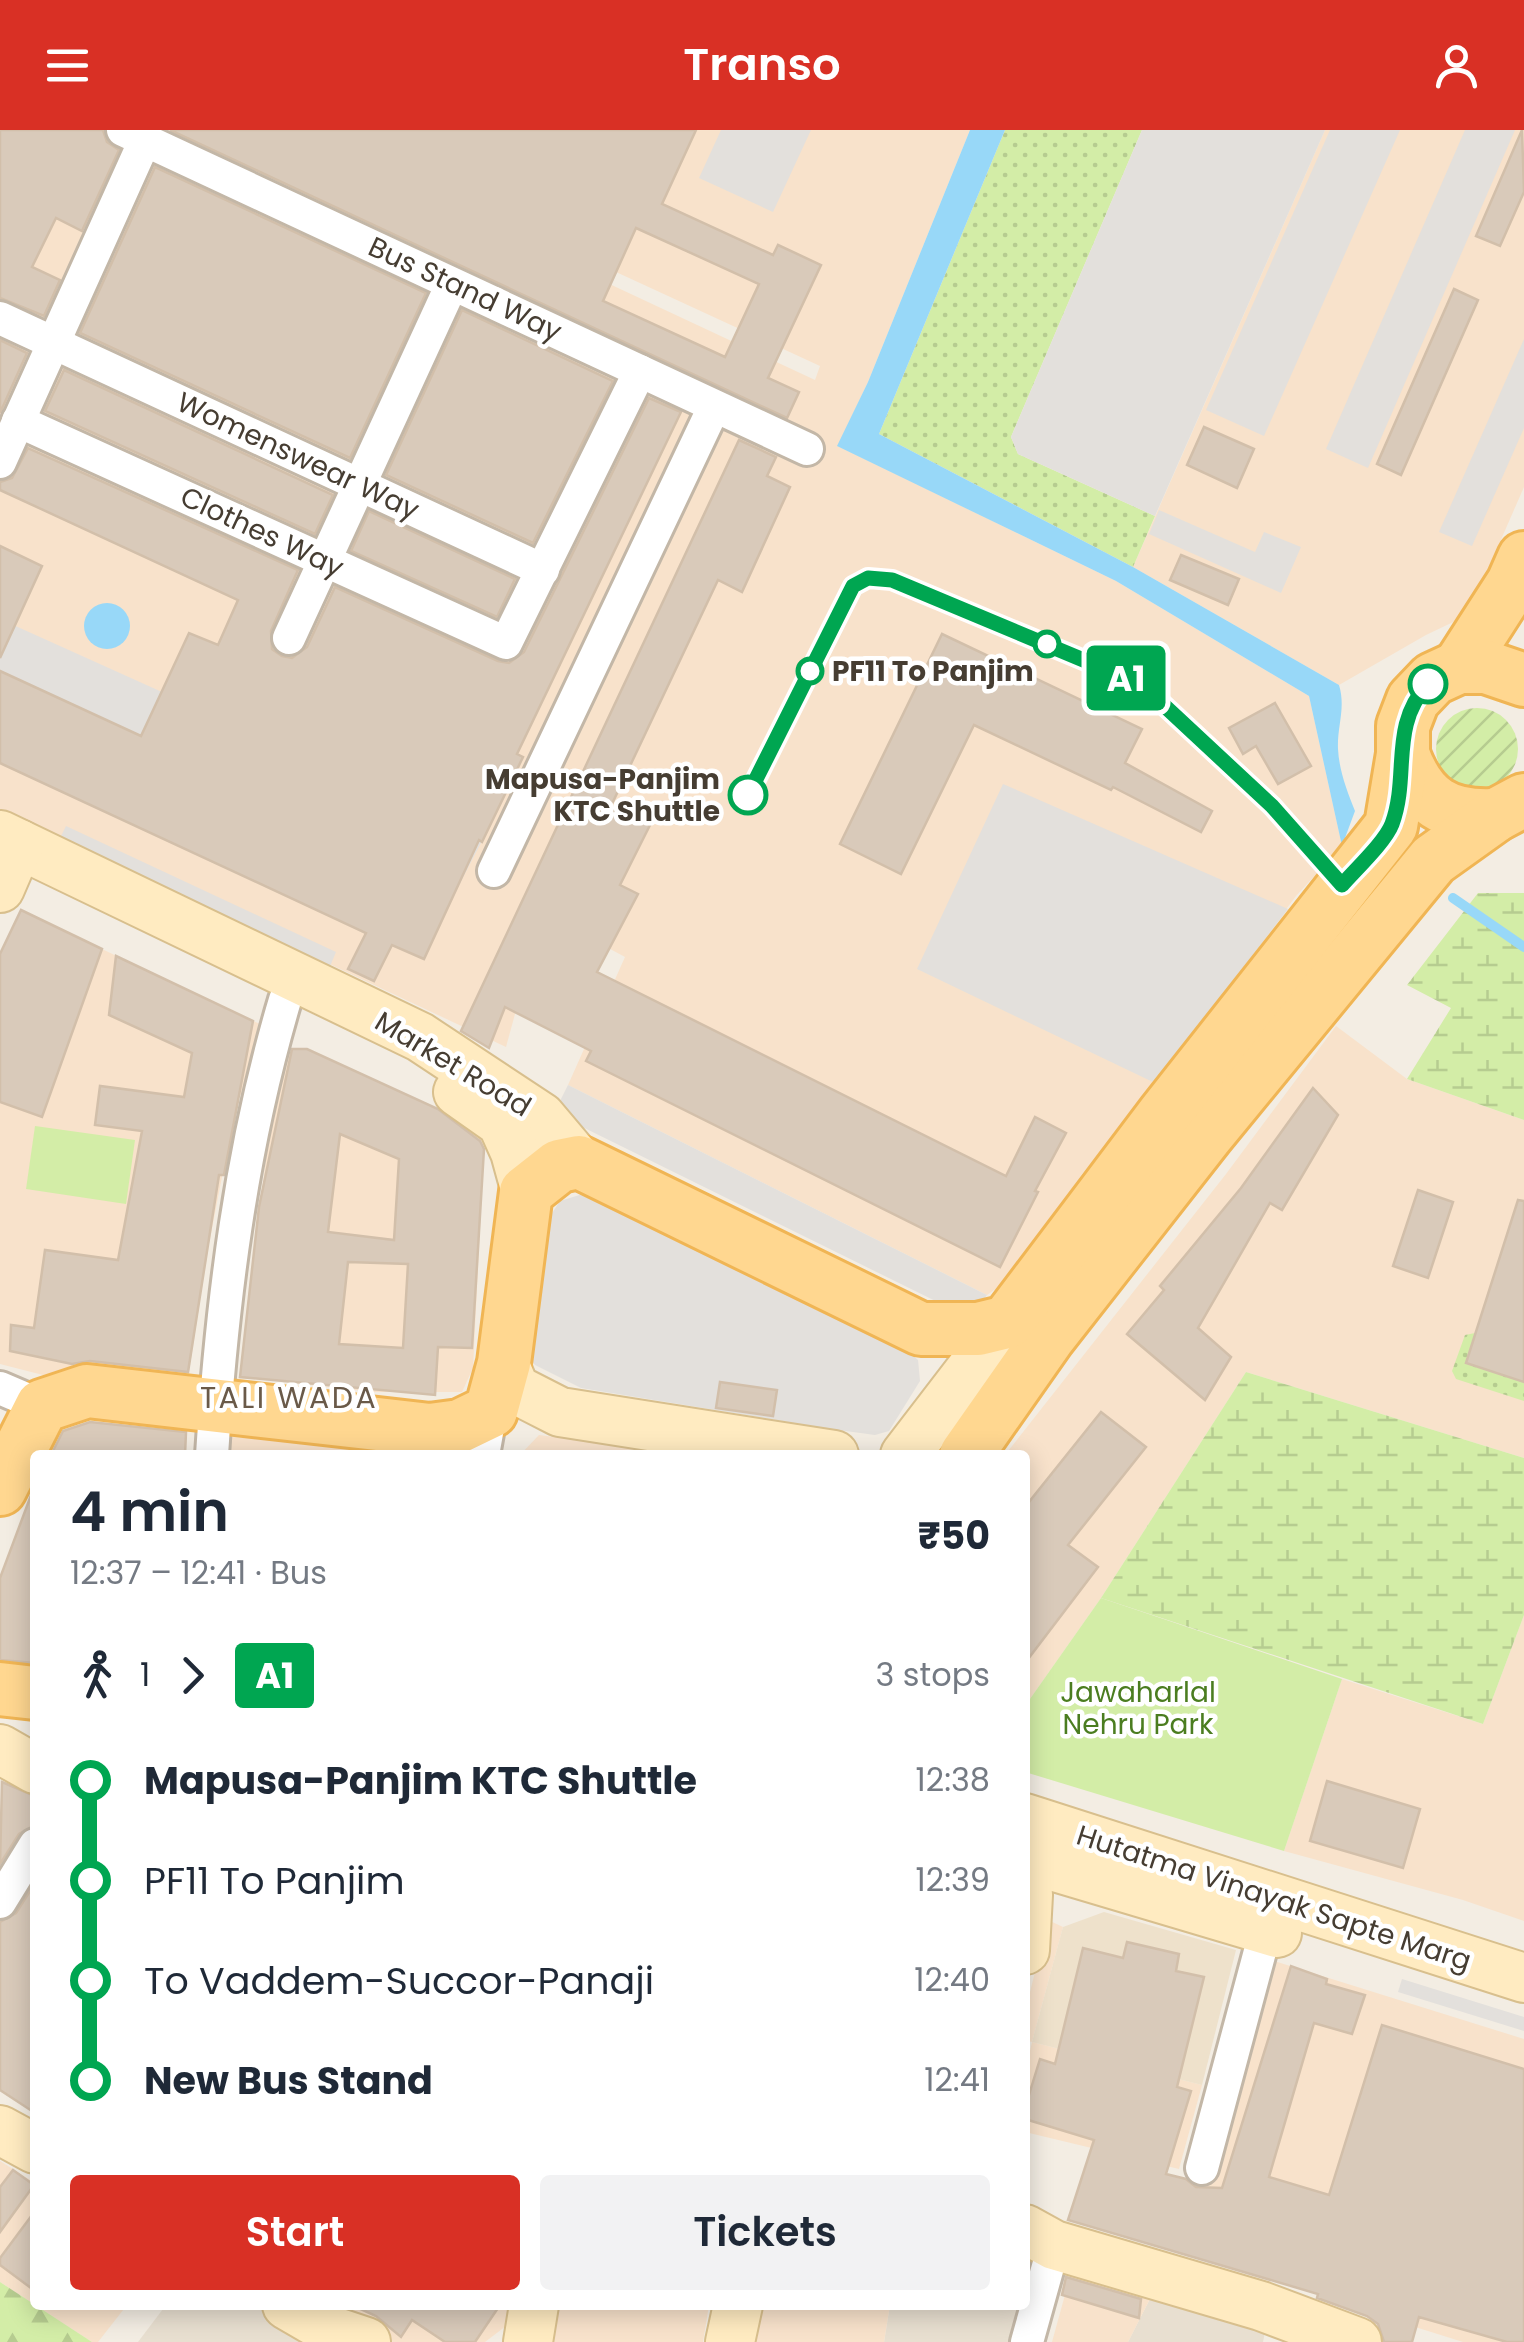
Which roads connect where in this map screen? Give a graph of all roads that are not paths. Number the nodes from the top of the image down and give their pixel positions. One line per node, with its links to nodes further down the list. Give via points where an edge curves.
1 (134, 135): 2 (street, Bus Stand Way); 4 (street)
2 (452, 284): 5 (street, Bus Stand Way); 10 (street)
3 (0, 318): 4 (street, Womenswear Way)
4 (54, 343): 7 (street); 10 (street, Womenswear Way)
5 (640, 371): 6 (street, Bus Stand Way); 13 (street)
6 (714, 407): 8 (street, Bus Stand Way); 20 (street)
7 (14, 409): 9 (street); 12 (street, Clothes Way)
8 (807, 449)
9 (0, 462)
10 (361, 486): 12 (street); 13 (street, Womenswear Way)
11 (1524, 558): 15 (main road)
12 (324, 561): 13 (street, Clothes Way, via 506,644); 14 (street)
13 (542, 570)
14 (289, 638)
15 (1459, 667): 16 (main road, via 1486,666); 17 (main road, via 1433,679 1413,700 1403,726)
16 (1524, 680)
17 (1403, 754): 18 (main road, via 1411,777 1437,804 1472,816); 24 (main road, via 1391,826)
18 (1510, 807): 30 (main road, via 1432,860 1048,1338)
19 (5, 860): 21 (main road, Market Road); 22 (main road, Market Road, via 420,1038 541,1117)
20 (494, 871)
21 (284, 1000): 23 (main road, Market Road, via 410,1058 502,1124); 27 (street, via 260,1083 232,1243)
22 (579, 1162): 23 (main road, via 559,1166); 24 (main road, Market Road, via 921,1330)
23 (526, 1192): 26 (main road)
24 (1007, 1322): 29 (main road)
25 (21, 1397): 27 (main road, via 87,1392); 31 (main road)
26 (493, 1410): 27 (main road, via 460,1426 430,1430); 28 (main road, via 515,1389 560,1412)
27 (214, 1430)
28 (802, 1450)
29 (909, 1450)
30 (970, 1450)
31 (0, 1489)
32 (0, 1689): 33 (main road)
33 (30, 1692)
34 (0, 1749): 35 (main road)
35 (30, 1767)
36 (1030, 1820): 41 (main road, Hutatma Vinayak Sapte Marg)
37 (30, 1853): 39 (street)
38 (1030, 1859): 40 (main road, Hutatma Vinayak Sapte Marg)
39 (0, 1902)
40 (1266, 1929): 42 (main road, Hutatma Vinayak Sapte Marg); 45 (street)
41 (1524, 1978)
42 (1524, 2010)
43 (0, 2130): 44 (main road)
44 (30, 2146)
45 (1202, 2168)
46 (1040, 2237): 53 (street); 54 (main road)
47 (296, 2310): 50 (main road)
48 (533, 2310): 51 (main road)
49 (737, 2310): 52 (main road)
50 (366, 2342)
51 (528, 2342)
52 (730, 2342)
53 (1027, 2342)
54 (1357, 2342)

